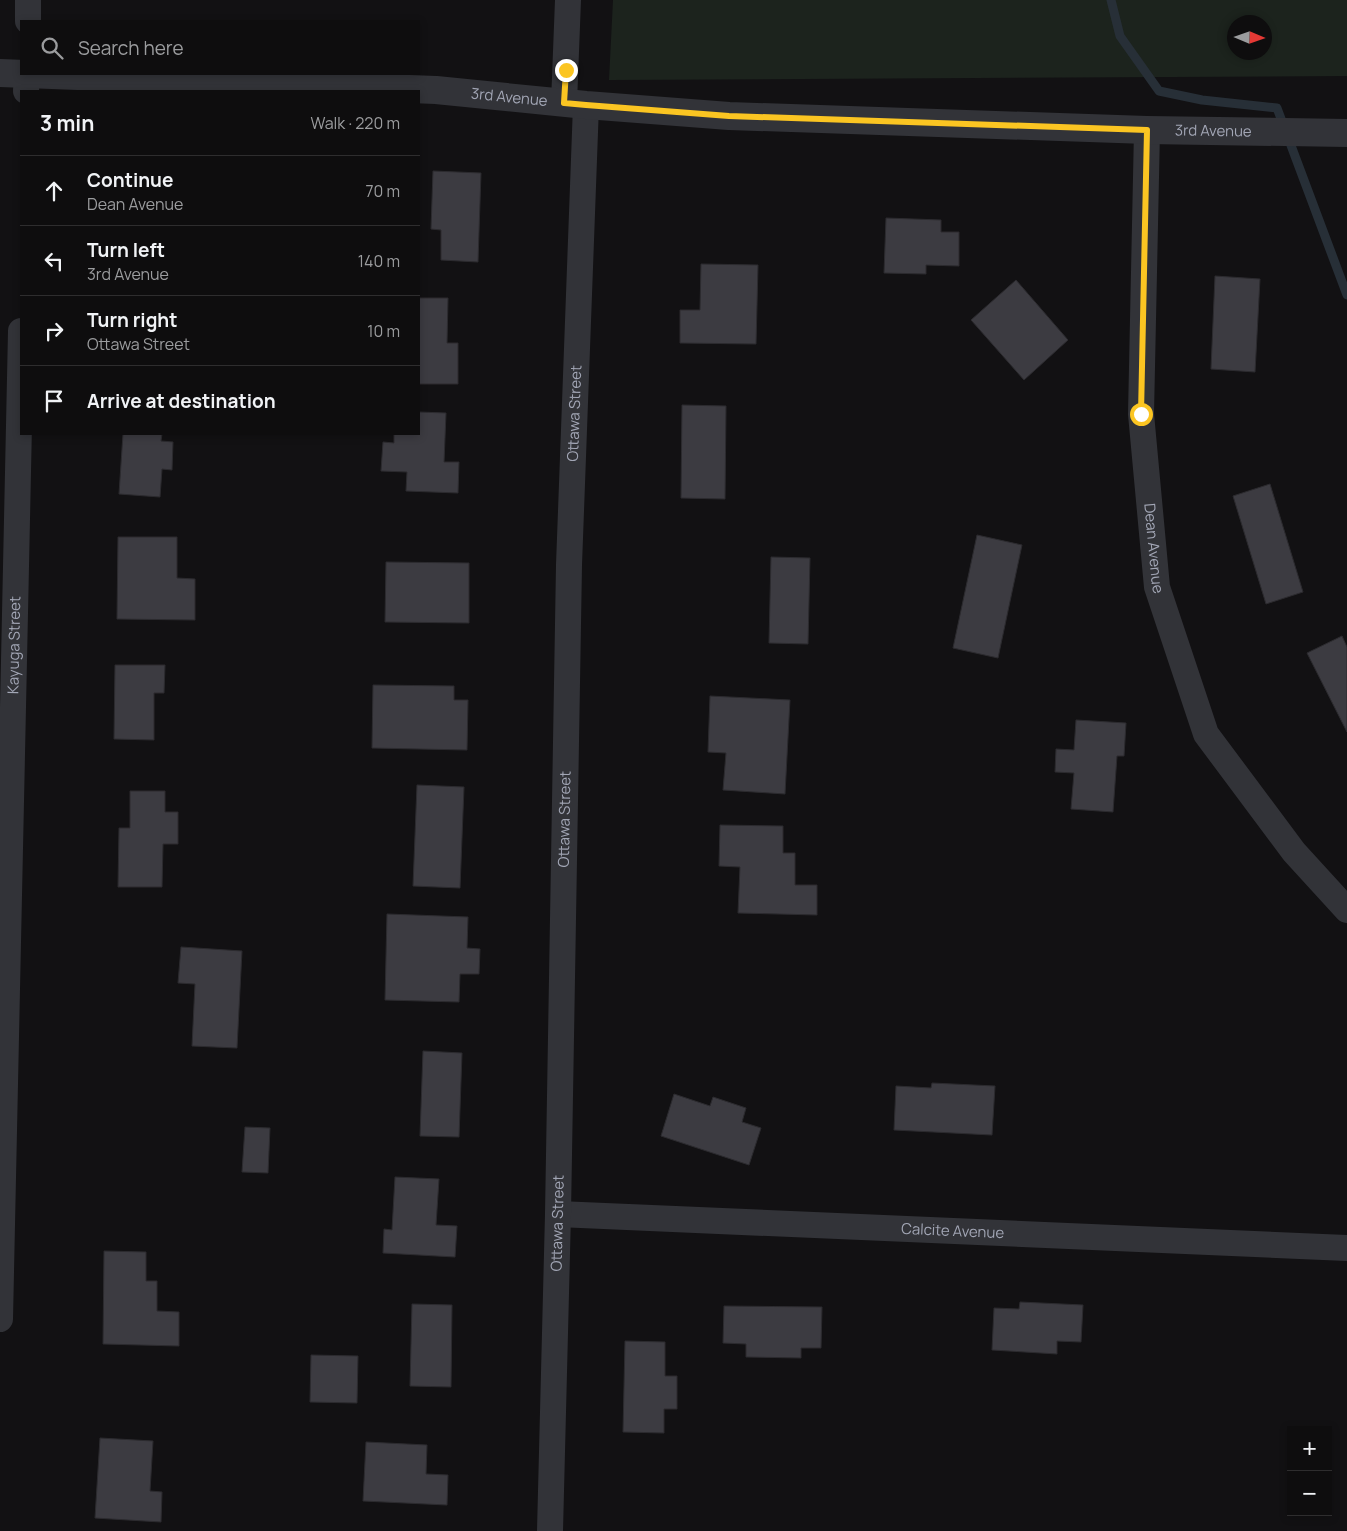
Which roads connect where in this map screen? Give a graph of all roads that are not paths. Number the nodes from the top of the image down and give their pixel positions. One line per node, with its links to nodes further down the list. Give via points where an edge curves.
1 (28, 0): 3 (street)
2 (568, 0): 9 (street, Ottawa Street)
3 (28, 20)
4 (0, 73): 5 (street, 3rd Avenue)
5 (20, 74)
6 (27, 75): 8 (street)
7 (53, 75): 9 (street, 3rd Avenue, via 436,90)
8 (26, 90)
9 (575, 104): 10 (street, 3rd Avenue, via 729,116); 14 (street, Ottawa Street)
10 (1147, 130): 11 (street, 3rd Avenue); 13 (street, Dean Avenue, via 1141,414 1157,587 1206,734 1294,852)
11 (1347, 133)
12 (20, 379): 16 (street, Kayuga Street)
13 (1347, 910)
14 (558, 1214): 15 (street, Calcite Avenue); 17 (street, Ottawa Street)
15 (1347, 1248)
16 (0, 1319)
17 (550, 1531)

